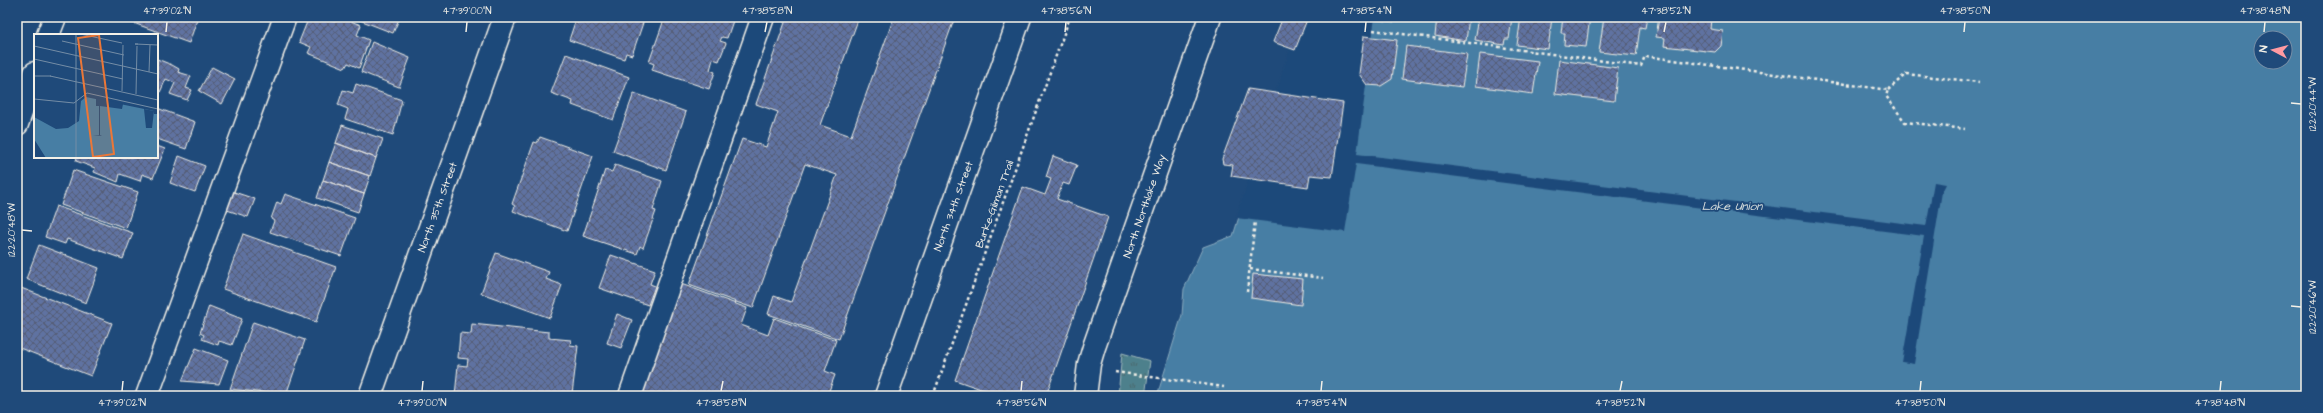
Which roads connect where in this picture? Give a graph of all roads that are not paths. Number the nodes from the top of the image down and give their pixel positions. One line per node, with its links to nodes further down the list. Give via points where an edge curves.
1 (55, 17): 7 (street)
2 (285, 17): 10 (street)
3 (504, 17): 11 (street, North 35th Street)
4 (763, 17): 12 (street)
5 (1020, 17): 13 (street, North 34th Street)
6 (1210, 17): 14 (street, North Northlake Way, via 1094,347 1086,376)
7 (48, 34)
8 (34, 76): 9 (street)
9 (17, 124)
10 (147, 396)
11 (370, 396)
12 (630, 396)
13 (886, 396)
14 (1085, 396)

